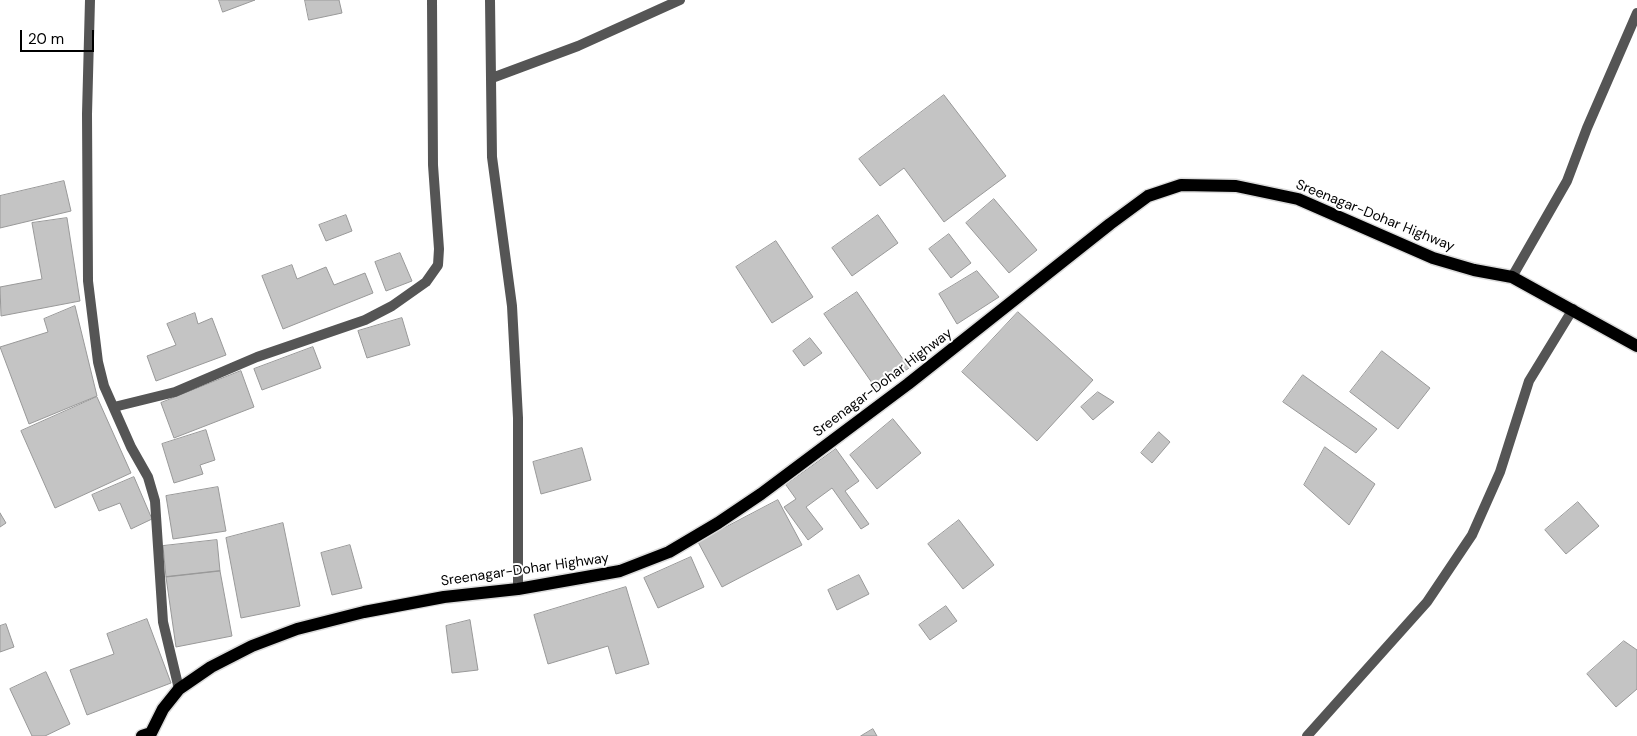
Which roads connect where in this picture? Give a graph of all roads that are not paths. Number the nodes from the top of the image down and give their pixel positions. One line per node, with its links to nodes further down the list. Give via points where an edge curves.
1 (90, 0): 10 (street, via 88,281 98,362)
2 (432, 0): 10 (street, via 432,122 439,249 438,265 426,282 365,320 257,357 174,392)
3 (490, 0): 6 (street)
4 (680, 0): 6 (street, via 578,46)
5 (1637, 13): 7 (street, via 1567,181)
6 (492, 78): 11 (street, via 492,157 512,306 518,418)
7 (1512, 277): 8 (main road, Sreenagar-Dohar Highway); 11 (main road, Sreenagar-Dohar Highway, via 1433,258 1298,199 1236,186 1181,185 1148,196 908,384 718,523 669,552 620,571)
8 (1573, 309): 9 (main road, Sreenagar-Dohar Highway); 14 (street, via 1529,381 1500,472 1472,535 1427,602)
9 (1637, 346)
10 (114, 407): 12 (street, via 156,501 163,622)
11 (518, 589): 12 (main road, Sreenagar-Dohar Highway, via 444,597 297,629 252,646 211,667)
12 (179, 689): 13 (main road, Sreenagar-Dohar Highway)
13 (148, 735)
14 (1307, 736)

